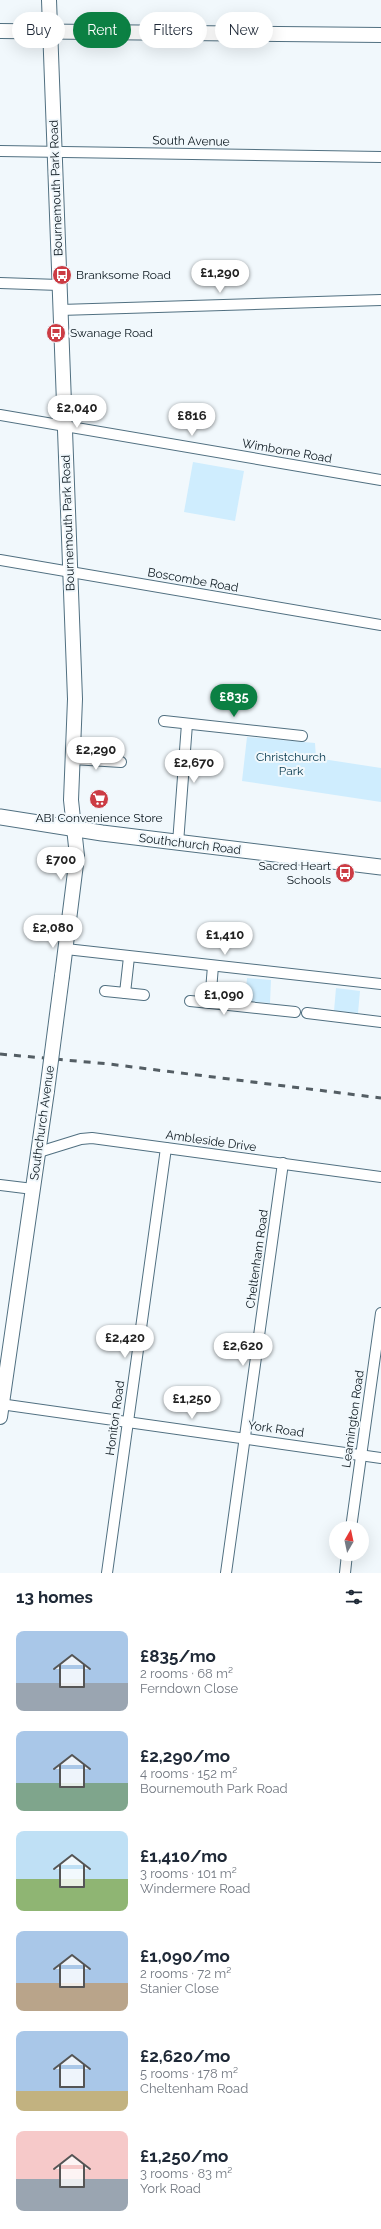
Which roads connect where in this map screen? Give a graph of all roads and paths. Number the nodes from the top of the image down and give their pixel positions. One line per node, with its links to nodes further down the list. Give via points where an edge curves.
1 (49, 0): 2 (street, Bournemouth Park Road)
2 (49, 12)
3 (0, 31): 4 (street)
4 (12, 31)
5 (65, 32): 6 (street)
6 (381, 35)
7 (51, 48): 9 (street, Bournemouth Park Road)
8 (0, 151): 9 (street, South Avenue)
9 (54, 151): 10 (street, South Avenue); 12 (street, Bournemouth Park Road)
10 (381, 157)
11 (0, 282): 12 (street)
12 (59, 285): 14 (street, Bournemouth Park Road)
13 (381, 300): 14 (street)
14 (60, 310): 16 (street, Bournemouth Park Road)
15 (0, 415): 16 (street, Wimborne Road)
16 (64, 426): 17 (street, Wimborne Road); 19 (street, Bournemouth Park Road)
17 (381, 480)
18 (0, 560): 19 (street, Boscombe Road)
19 (70, 572): 20 (street, Boscombe Road); 24 (street, Bournemouth Park Road, via 75,698)
20 (381, 625)
21 (164, 721): 22 (street)
22 (187, 724): 23 (street); 28 (street)
23 (302, 736)
24 (73, 759): 25 (street); 27 (street, Bournemouth Park Road, via 71,800)
25 (121, 762)
26 (0, 817): 27 (main road, Southchurch Road)
27 (74, 828): 28 (main road, Southchurch Road); 30 (street, Southchurch Avenue, via 77,856)
28 (178, 843): 29 (main road, Southchurch Road)
29 (381, 867)
30 (66, 950): 31 (street); 43 (street, Southchurch Avenue, bridge)
31 (129, 957): 32 (street); 35 (street)
32 (213, 966): 33 (street); 38 (street)
33 (381, 984)
34 (105, 991): 35 (street)
35 (125, 993): 36 (street)
36 (144, 995)
37 (190, 1001): 38 (street)
38 (210, 1003): 39 (street)
39 (295, 1012)
40 (307, 1013): 41 (street)
41 (381, 1022)
42 (166, 1148): 43 (street, Ambleside Drive, via 86,1138); 44 (street, Ambleside Drive); 50 (street, Honiton Road)
43 (39, 1152): 47 (street, Southchurch Avenue)
44 (283, 1164): 45 (street, Ambleside Drive); 51 (street, Cheltenham Road)
45 (381, 1177)
46 (0, 1185): 47 (street)
47 (33, 1189): 49 (street, Southchurch Avenue)
48 (381, 1313): 52 (street, Leamington Road)
49 (1, 1409): 50 (street, York Road)
50 (128, 1422): 51 (street, York Road); 56 (street, Honiton Road)
51 (244, 1438): 52 (street, York Road); 57 (street, Cheltenham Road)
52 (361, 1455): 53 (street, York Road); 54 (street, Leamington Road)
53 (381, 1458)
54 (352, 1521)
55 (346, 1561): 58 (street)
56 (107, 1573)
57 (226, 1573)
58 (344, 1573)

